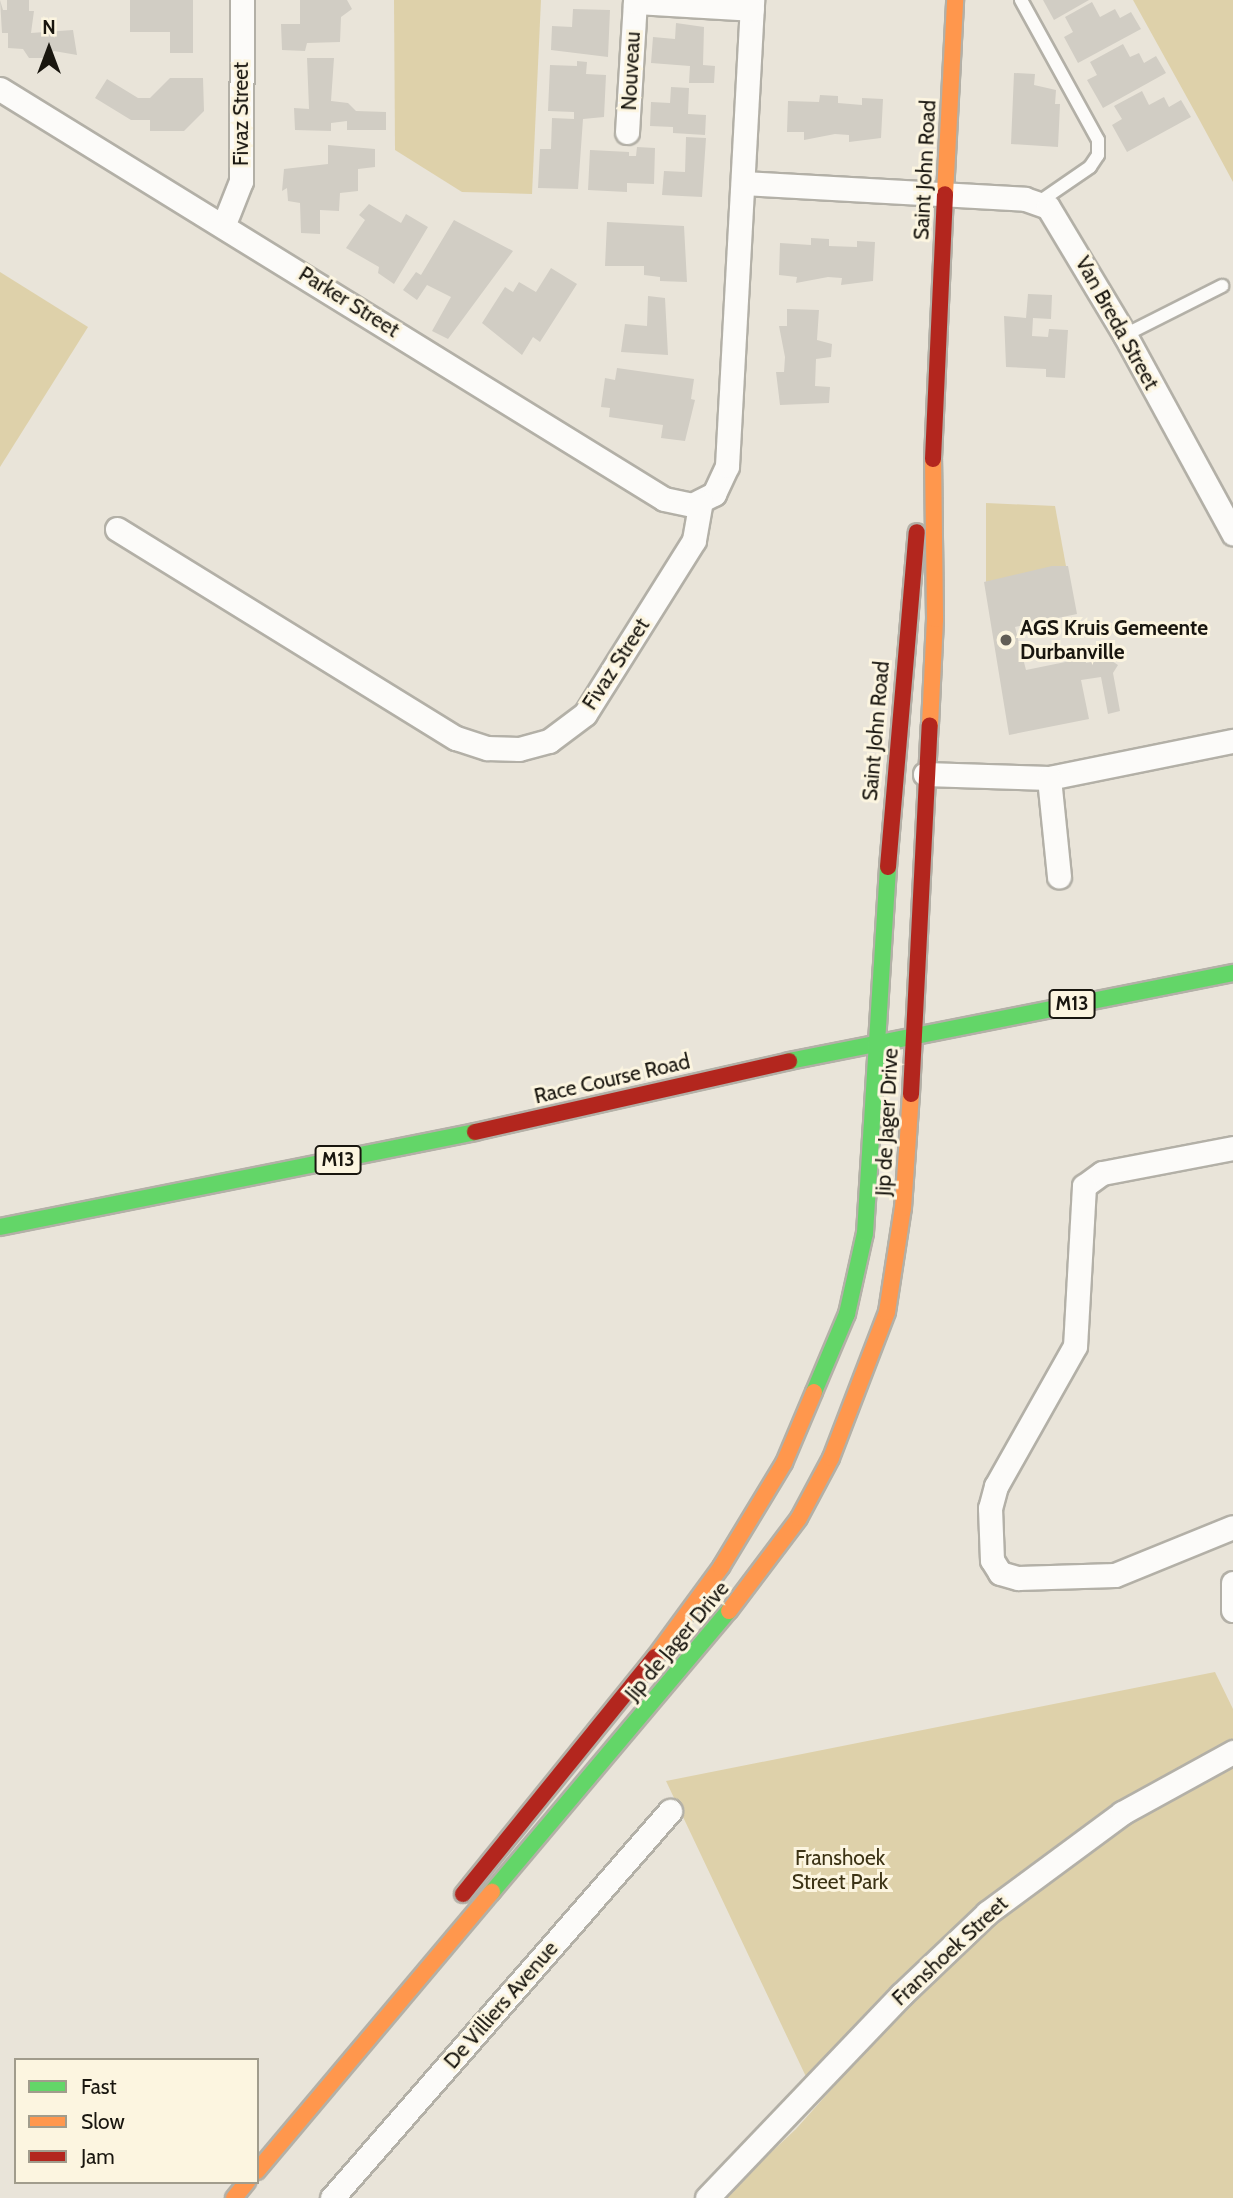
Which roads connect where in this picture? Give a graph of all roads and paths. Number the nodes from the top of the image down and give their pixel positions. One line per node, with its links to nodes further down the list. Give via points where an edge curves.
1 (242, 0): 11 (street, Fivaz Street, via 241,181)
2 (956, 0): 9 (main road, Saint John Road)
3 (1021, 0): 10 (lane, via 1098,139 1098,155 1090,167)
4 (635, 1): 5 (street, Nouveau); 7 (street, Nouveau)
5 (752, 4): 8 (street)
6 (0, 89): 11 (street, Parker Street)
7 (627, 132)
8 (743, 183): 9 (street); 15 (street, via 727,466 719,488)
9 (945, 195): 10 (street); 14 (main road, Saint John Road)
10 (1039, 202): 13 (street, Van Breda Street, via 1060,221)
11 (224, 224): 15 (street, Parker Street, via 664,499 683,505)
12 (1222, 286): 13 (lane)
13 (1125, 335): 17 (street, Van Breda Street)
14 (932, 426): 19 (main road, Saint John Road, via 935,619); 24 (main road, Saint John Road, via 908,599)
15 (701, 502): 16 (street, Fivaz Street, via 694,540 589,708 562,734 519,749 486,748 456,738)
16 (117, 529)
17 (1233, 533)
18 (1233, 741): 20 (street)
19 (925, 774): 20 (street); 23 (main road, Saint John Road)
20 (1049, 778): 21 (street)
21 (1059, 876)
22 (1233, 973): 23 (main road, Race Course Road / M13)
23 (912, 1035): 24 (main road, Race Course Road / M13); 35 (main road, Jip de Jager Drive, via 905,1194 887,1312 852,1411 799,1518 741,1598)
24 (876, 1042): 26 (main road, Race Course Road / M13, via 439,1140); 32 (main road, Jip de Jager Drive, via 871,1165 859,1263 847,1314 822,1382 784,1463 721,1567 635,1685)
25 (1233, 1148): 27 (street, via 1102,1172 1084,1186 1075,1346 996,1486 990,1508 992,1560 1000,1573 1018,1578 1115,1575)
26 (0, 1227)
27 (1233, 1527)
28 (1233, 1583): 29 (street)
29 (1233, 1610)
30 (1233, 1752): 41 (street, Franshoek Street, via 1122,1813 987,1913 901,1994)
31 (670, 1811): 40 (street, De Villiers Avenue)
32 (452, 1908)
33 (306, 2085): 34 (main road)
34 (259, 2142)
35 (259, 2169)
36 (225, 2184): 38 (main road)
37 (245, 2184): 39 (main road)
38 (214, 2198)
39 (234, 2198)
40 (332, 2198)
41 (707, 2198)

